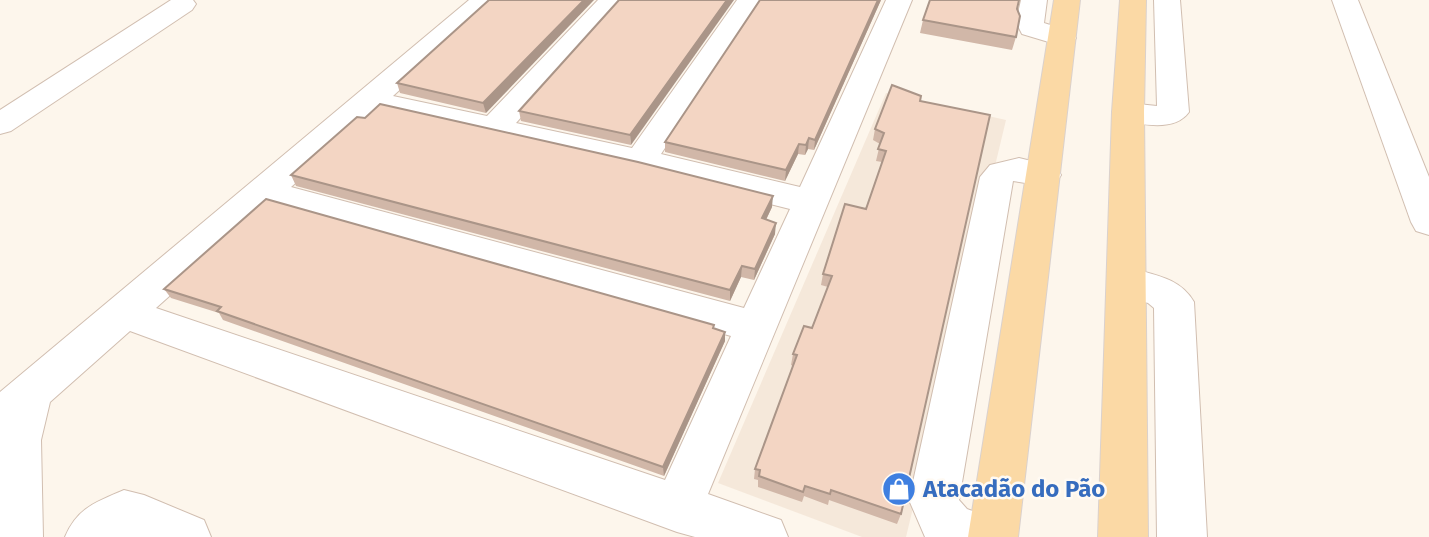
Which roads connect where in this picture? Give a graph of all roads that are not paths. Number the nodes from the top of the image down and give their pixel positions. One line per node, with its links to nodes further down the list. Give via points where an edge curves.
1 (485, 0): 12 (street)
2 (612, 0): 15 (street)
3 (750, 0): 16 (street)
4 (899, 0): 19 (street)
5 (1034, 0): 11 (street, via 1032,28)
6 (1067, 0): 11 (main road)
7 (1133, 0): 13 (main road)
8 (1167, 0): 13 (street, via 1173,112 1166,116)
9 (1345, 0): 20 (street)
10 (183, 1): 14 (street)
11 (1062, 38): 17 (main road)
12 (370, 100): 15 (street); 18 (street)
13 (1128, 112): 21 (main road)
14 (0, 124)
15 (495, 127): 16 (street)
16 (640, 160): 19 (street)
17 (1044, 175): 31 (street, via 1014,168 997,177 934,500 937,516 951,528); 32 (main road)
18 (264, 191): 22 (street); 23 (street)
19 (811, 202): 23 (street)
20 (1429, 222)
21 (1127, 282): 33 (main road); 34 (street, via 1162,292 1174,302)
22 (122, 312): 24 (street); 25 (street)
23 (755, 327): 25 (street)
24 (16, 405): 27 (street)
25 (677, 509): 30 (street)
26 (0, 531): 27 (street)
27 (15, 537)
28 (90, 537): 29 (street, via 124,514)
29 (186, 537)
30 (763, 537)
31 (979, 537)
32 (993, 537)
33 (1123, 537)
34 (1182, 537)

